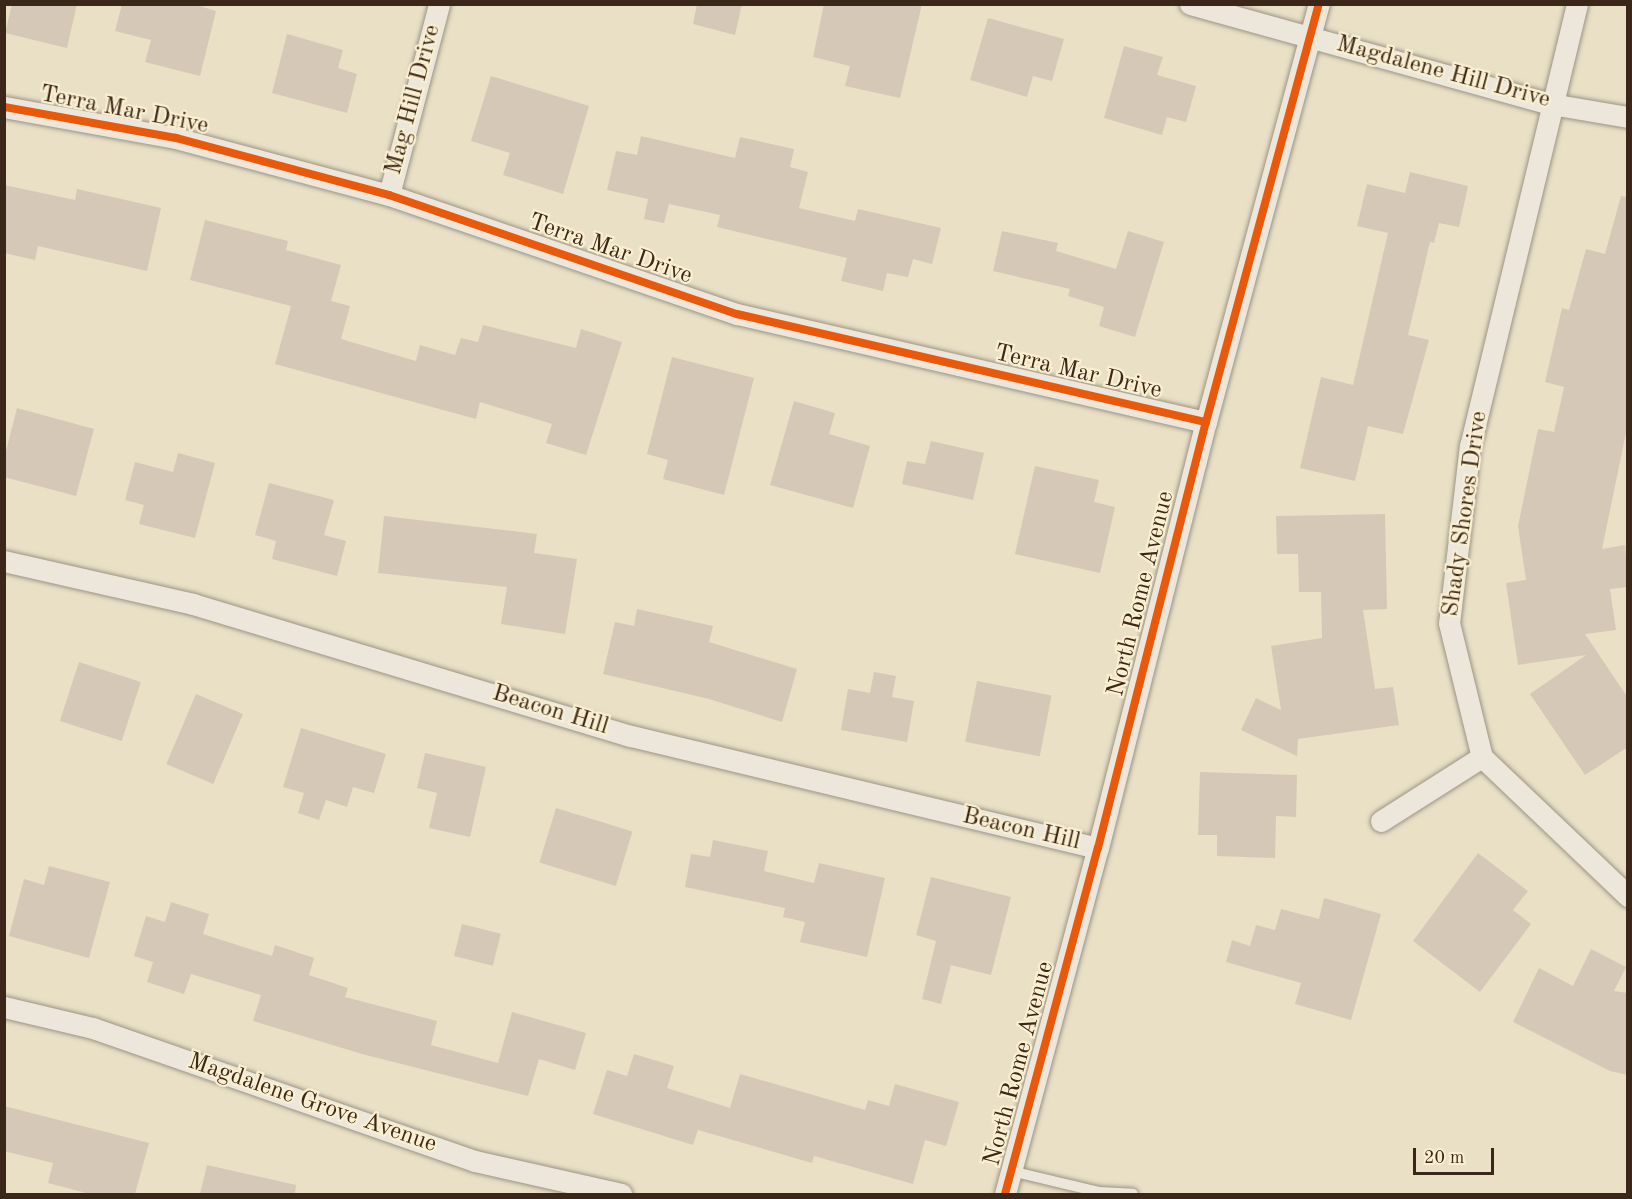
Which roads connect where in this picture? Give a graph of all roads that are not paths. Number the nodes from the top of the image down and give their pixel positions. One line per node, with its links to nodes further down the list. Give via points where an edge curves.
1 (439, 4): 9 (street, Mag Hill Drive)
2 (1190, 4): 5 (street, Magdalene Hill Drive)
3 (1319, 4): 5 (street, North Rome Avenue)
4 (1577, 4): 6 (street, Shady Shores Drive)
5 (1311, 37): 6 (street, Magdalene Hill Drive); 10 (street, North Rome Avenue)
6 (1551, 104): 8 (street, Magdalene Hill Drive); 12 (street, Shady Shores Drive, via 1470,445 1449,623)
7 (4, 107): 9 (street, Terra Mar Drive, via 176,138)
8 (1628, 117)
9 (389, 195): 10 (street, Terra Mar Drive, via 737,314)
10 (1206, 422): 14 (street, North Rome Avenue)
11 (4, 561): 14 (street, Beacon Hill, via 193,604 631,736)
12 (1482, 757): 13 (street); 15 (street)
13 (1381, 821)
14 (1098, 848): 17 (street, North Rome Avenue)
15 (1628, 896)
16 (4, 1007): 18 (street, Magdalene Grove Avenue, via 93,1028 475,1161)
17 (1011, 1171): 19 (street, North Rome Avenue); 20 (lane, via 1099,1192)
18 (621, 1194)
19 (1005, 1194)
20 (1133, 1194)

